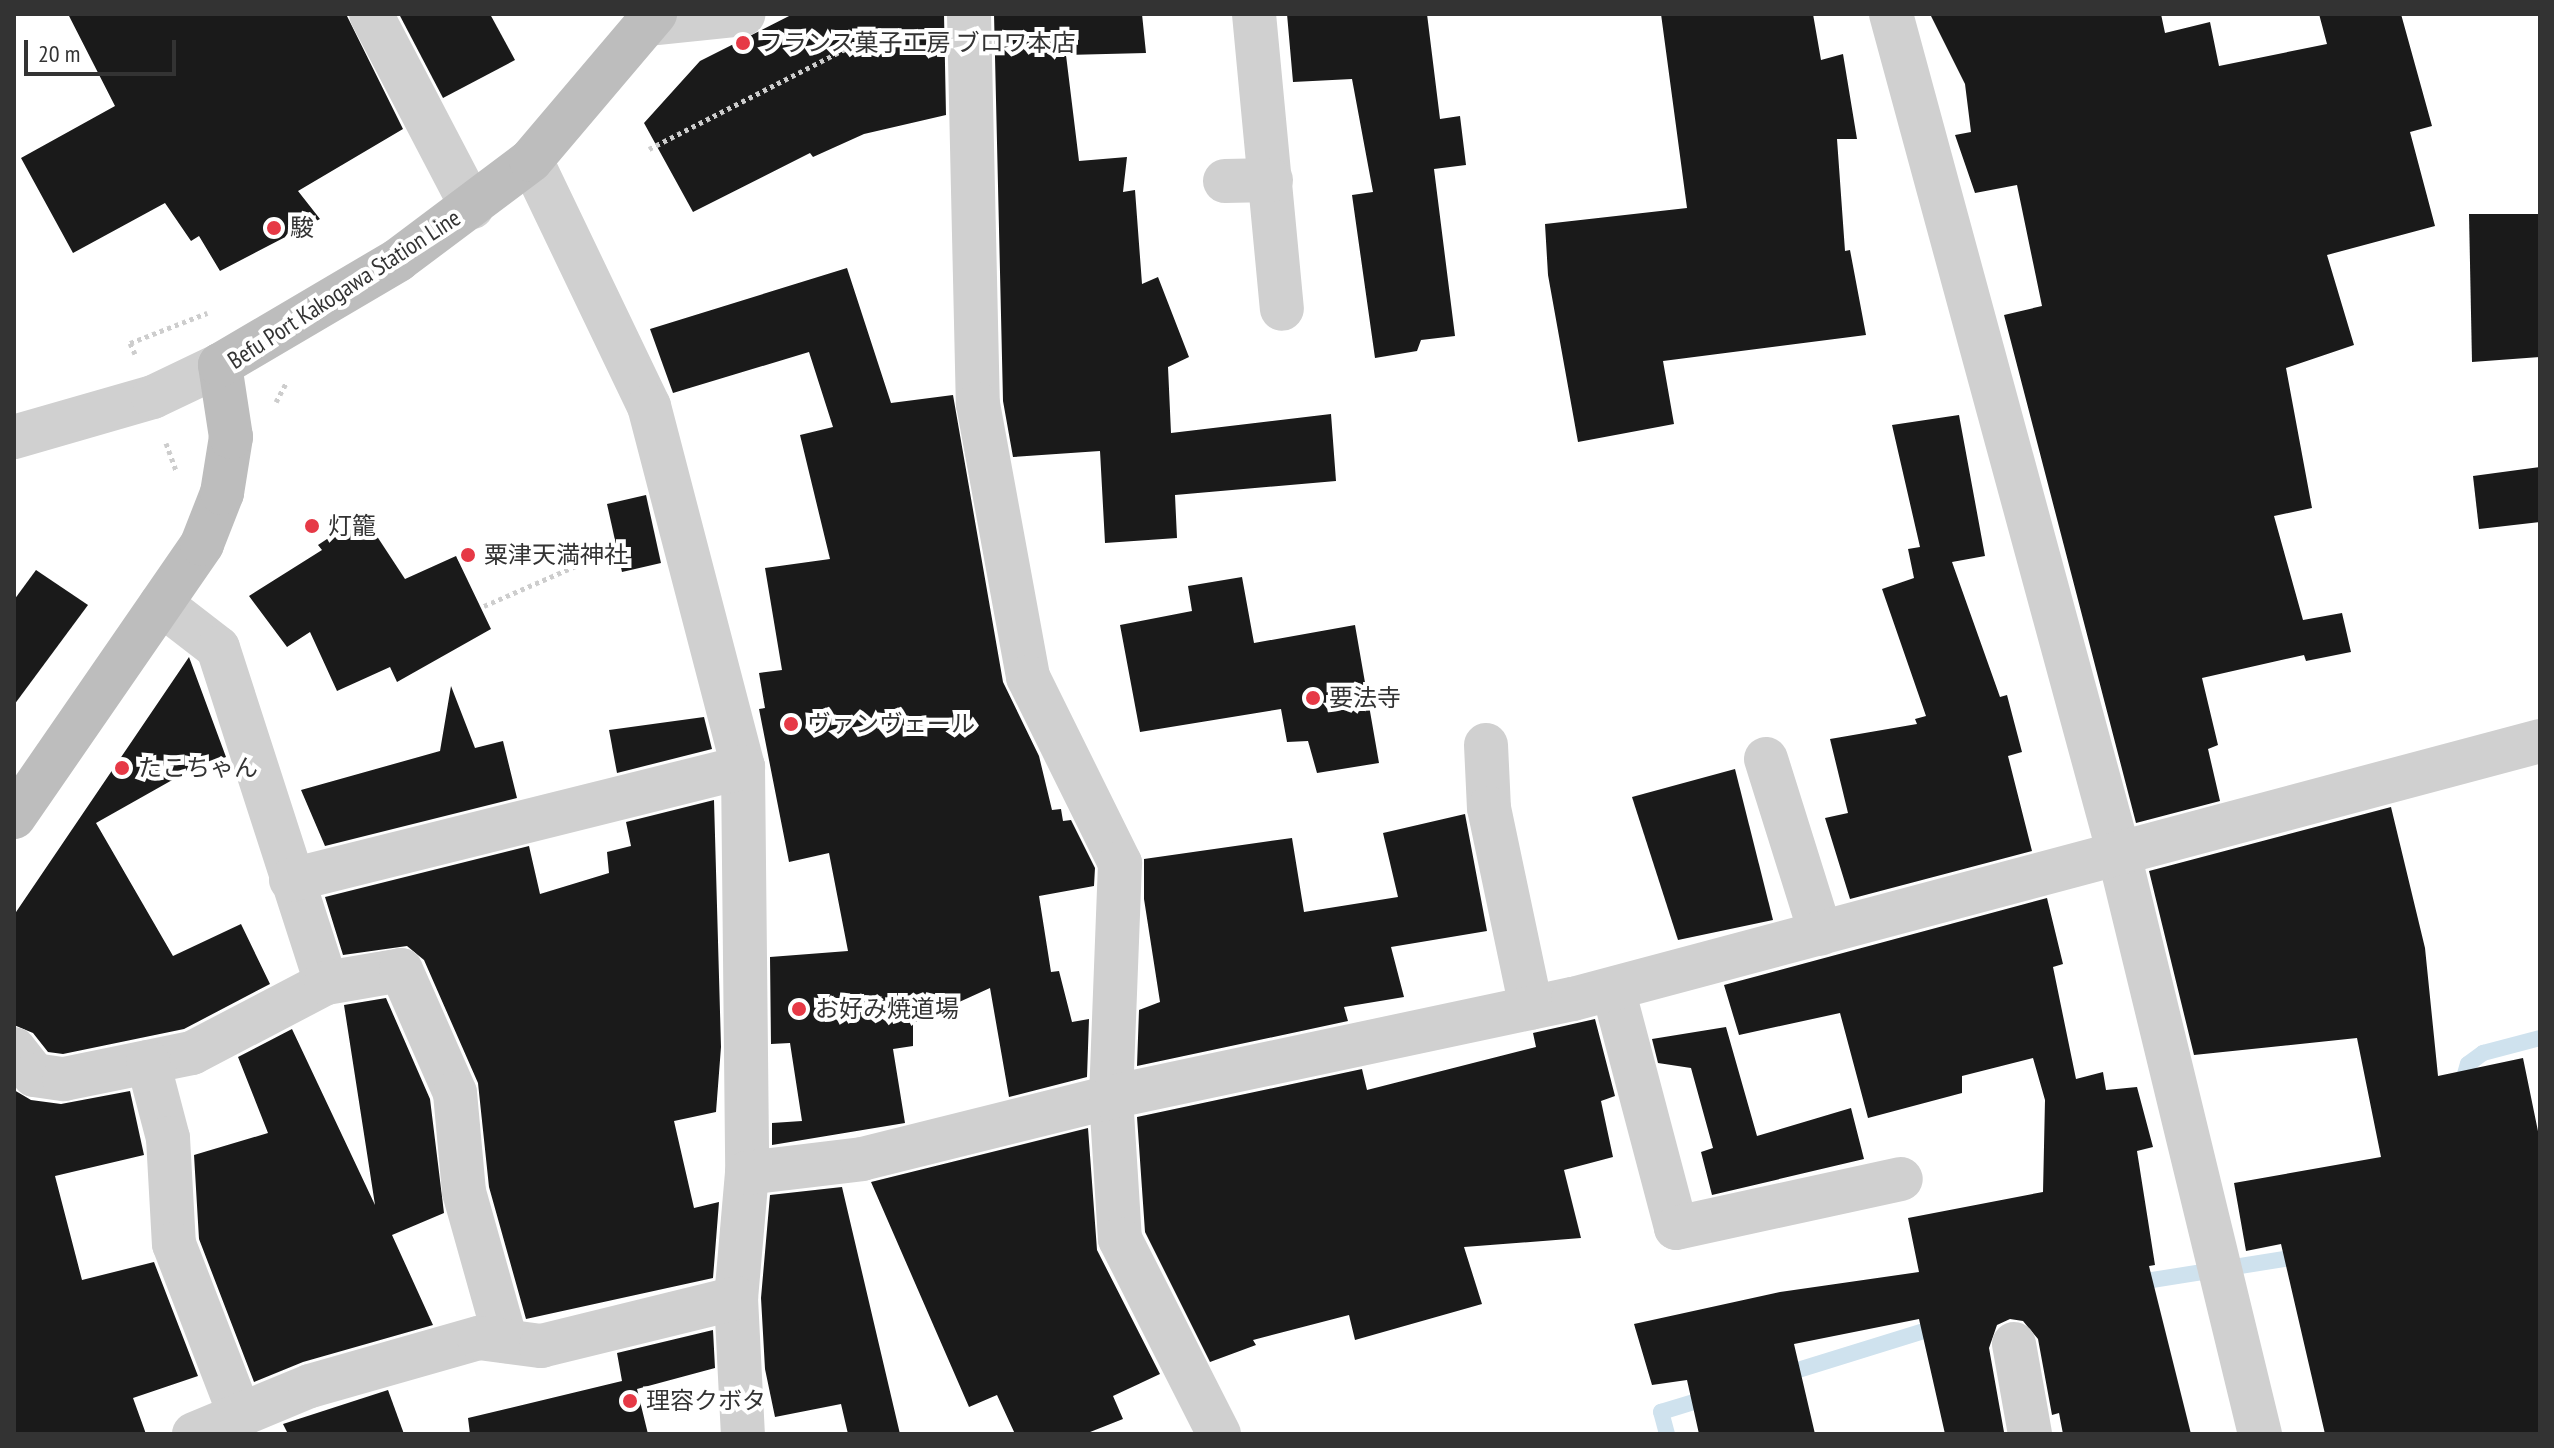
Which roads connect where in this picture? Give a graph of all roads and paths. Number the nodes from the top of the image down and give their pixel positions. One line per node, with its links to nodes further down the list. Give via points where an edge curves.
1 (371, 14): 11 (street)
2 (743, 14): 6 (street)
3 (1254, 14): 9 (street)
4 (1891, 14): 23 (street)
5 (969, 17): 7 (path, via 845,49); 31 (street, via 978,404 1028,677 1120,863)
6 (651, 19): 8 (main road, Befu Port Kakogawa Station Line)
7 (649, 149)
8 (531, 160): 11 (main road, Befu Port Kakogawa Station Line); 21 (street, via 649,406)
9 (1271, 180): 10 (street); 12 (street)
10 (1225, 181)
11 (472, 207): 13 (main road, Befu Port Kakogawa Station Line, via 398,260)
12 (1282, 309)
13 (220, 365): 14 (street, via 153,397); 16 (main road, Befu Port Kakogawa Station Line, via 231,437 222,493 202,544)
14 (14, 437)
15 (617, 548): 17 (path)
16 (161, 604): 22 (main road, Befu Port Kakogawa Station Line); 24 (street, via 218,648)
17 (484, 606)
18 (2540, 741): 23 (street)
19 (1486, 745): 28 (street, via 1489,808)
20 (1766, 759): 25 (street)
21 (743, 767): 24 (street); 32 (street)
22 (14, 817)
23 (2119, 854): 25 (street); 42 (street)
24 (291, 880): 26 (street)
25 (1821, 934): 27 (street)
26 (326, 983): 30 (street, via 192,1053); 35 (street, via 401,970 455,1093 464,1192)
27 (1613, 989): 28 (street); 33 (street, via 1676,1228)
28 (1531, 1008): 31 (street)
29 (14, 1049): 30 (street, via 23,1067 46,1080)
30 (148, 1062): 37 (street, via 168,1138 174,1244)
31 (1111, 1097): 32 (street, via 862,1159); 40 (street, via 1120,1239)
32 (747, 1173): 34 (street)
33 (1901, 1179)
34 (736, 1298): 35 (street, via 541,1346); 39 (street)
35 (506, 1341): 37 (street, via 479,1338 310,1386)
36 (2014, 1344): 41 (street)
37 (240, 1415): 38 (street)
38 (194, 1434)
39 (743, 1434)
40 (1219, 1434)
41 (2030, 1434)
42 (2260, 1434)

